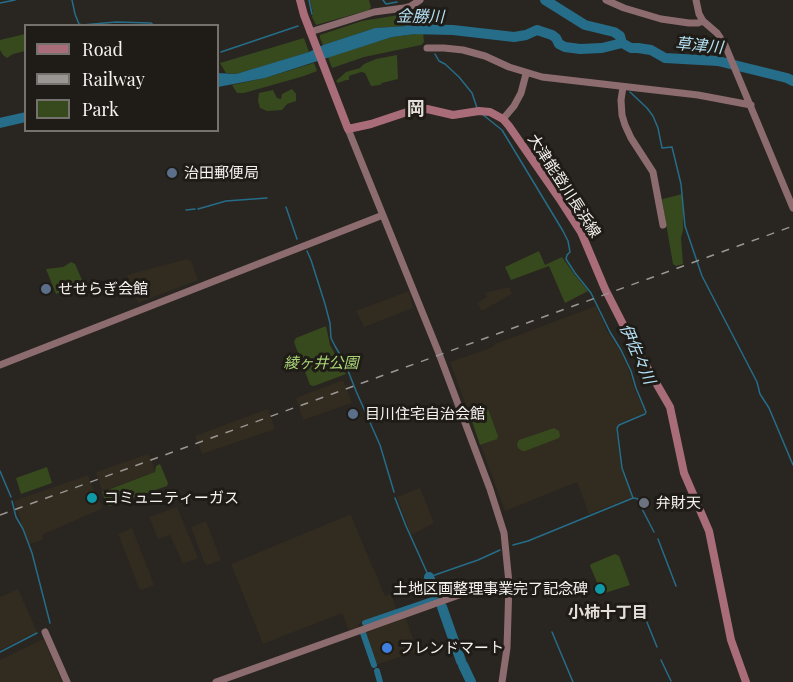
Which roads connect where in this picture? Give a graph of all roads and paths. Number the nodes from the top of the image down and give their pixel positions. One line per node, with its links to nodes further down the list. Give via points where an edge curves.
1 (300, 0): 6 (main road)
2 (420, 0): 6 (street, via 404,8 374,12)
3 (606, 0): 5 (street, via 662,19)
4 (696, 0): 5 (street)
5 (702, 21): 10 (street, via 721,38)
6 (312, 36): 12 (main road)
7 (427, 48): 8 (street, via 463,50)
8 (526, 74): 9 (street); 11 (street, via 514,106)
9 (623, 87): 10 (street); 15 (street, via 625,125 653,172)
10 (751, 105): 13 (street)
11 (503, 119): 12 (main road, via 486,111 458,115 419,110); 22 (main road, 大津能登川長浜線, via 581,232 630,338 670,407 684,473 709,531 731,640)
12 (348, 129): 14 (street)
13 (793, 208)
14 (383, 215): 16 (street); 17 (street, via 498,513)
15 (663, 225)
16 (0, 365)
17 (509, 583): 20 (street, via 487,585); 21 (street)
18 (45, 632): 19 (street)
19 (67, 682)
20 (216, 682)
21 (502, 682)
22 (746, 682)

